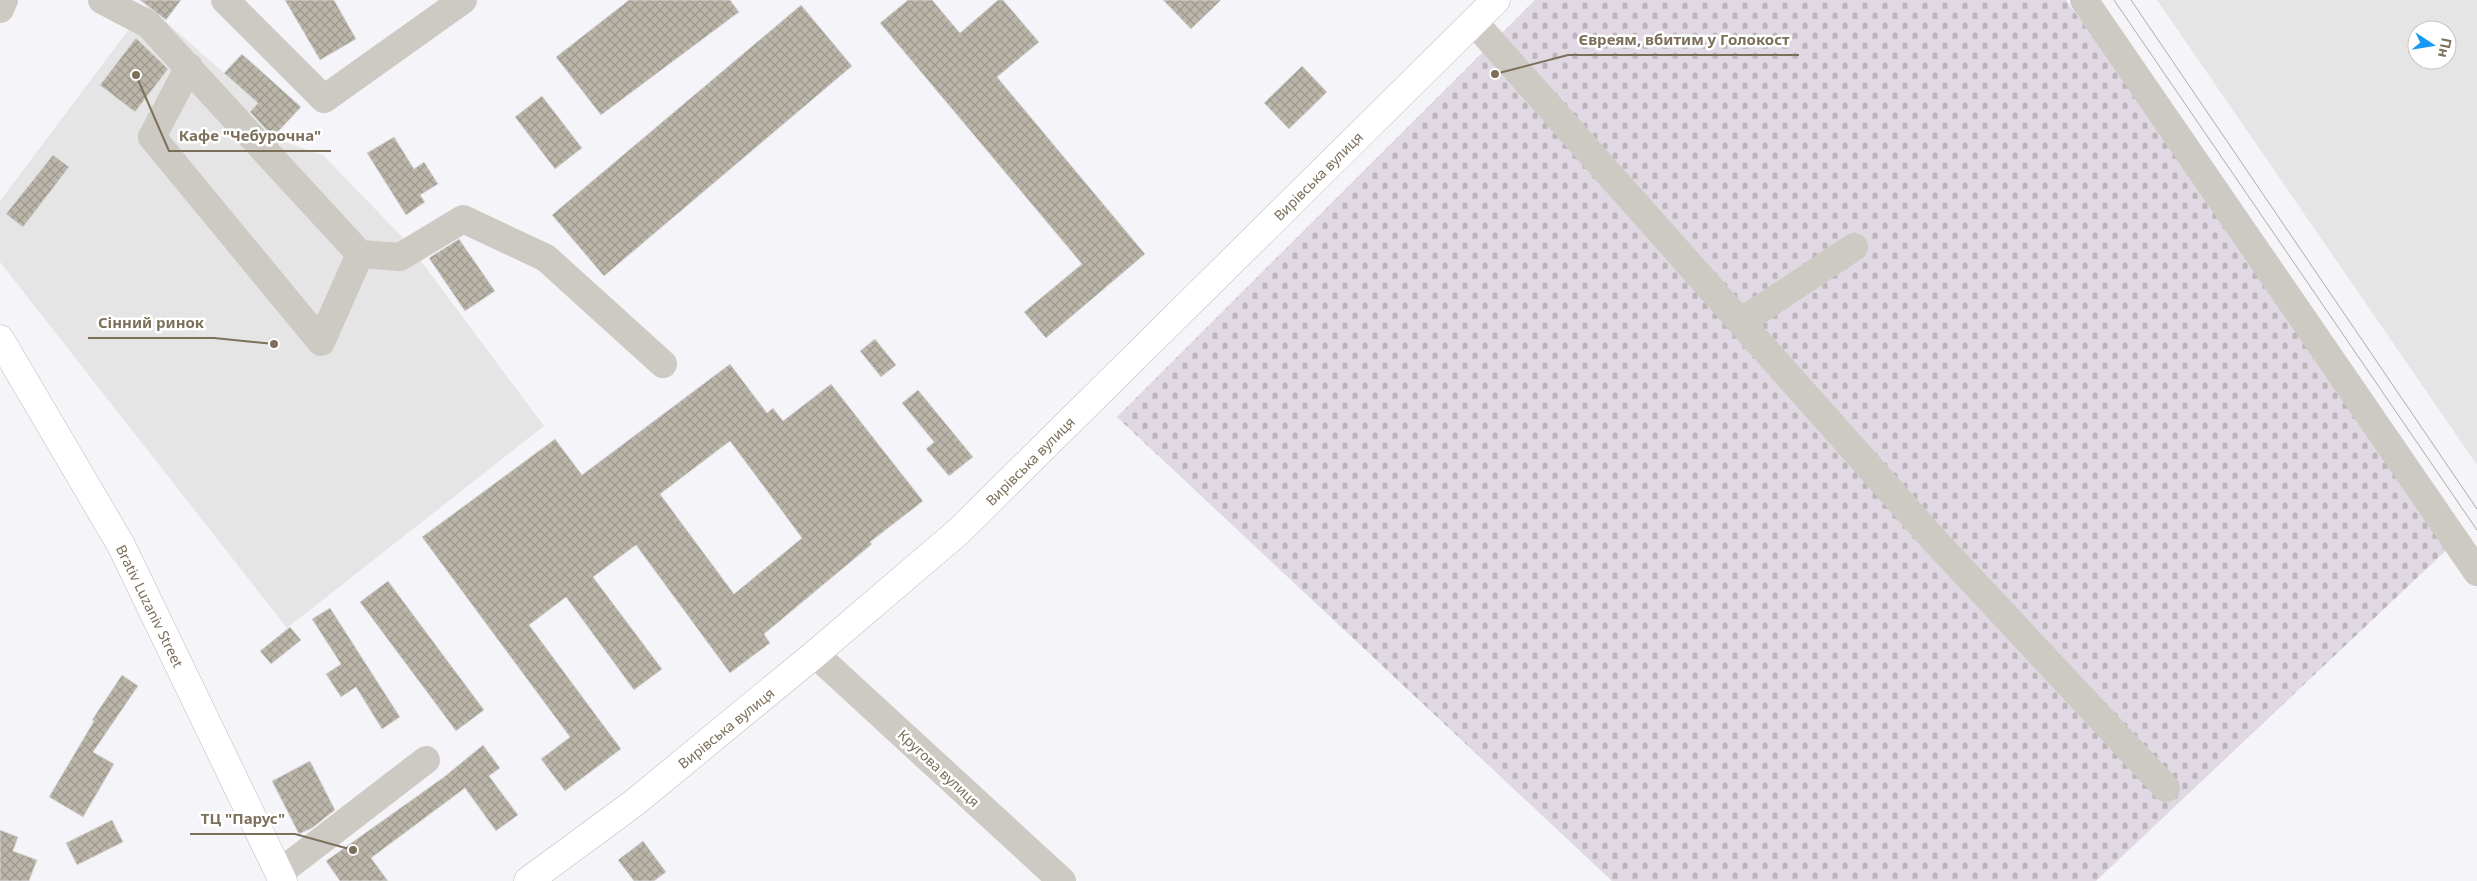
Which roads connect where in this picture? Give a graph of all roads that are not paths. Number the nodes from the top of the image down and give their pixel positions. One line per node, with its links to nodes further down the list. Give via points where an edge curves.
1 (4, 0): 7 (street)
2 (102, 0): 9 (street, via 148,24)
3 (225, 0): 4 (street, via 324,99)
4 (463, 0)
5 (1496, 0): 8 (main road, Вирівська вулиця)
6 (2084, 0): 15 (street)
7 (0, 9)
8 (1474, 22): 12 (street); 16 (main road, Вирівська вулиця, via 958,532)
9 (189, 68): 11 (street); 11 (street, via 152,137 322,342)
10 (1854, 247): 12 (street)
11 (360, 254): 14 (street, via 400,257 463,219 546,258)
12 (1741, 322): 18 (street, via 1936,542)
13 (0, 339): 19 (main road, Brativ Luzaniv Street, via 121,545)
14 (663, 364)
15 (2477, 572)
16 (815, 654): 20 (main road, Вирівська вулиця, via 634,803); 21 (street, Кругова вулиця)
17 (426, 760): 19 (street)
18 (2166, 788)
19 (281, 877)
20 (528, 881)
21 (1062, 881)

